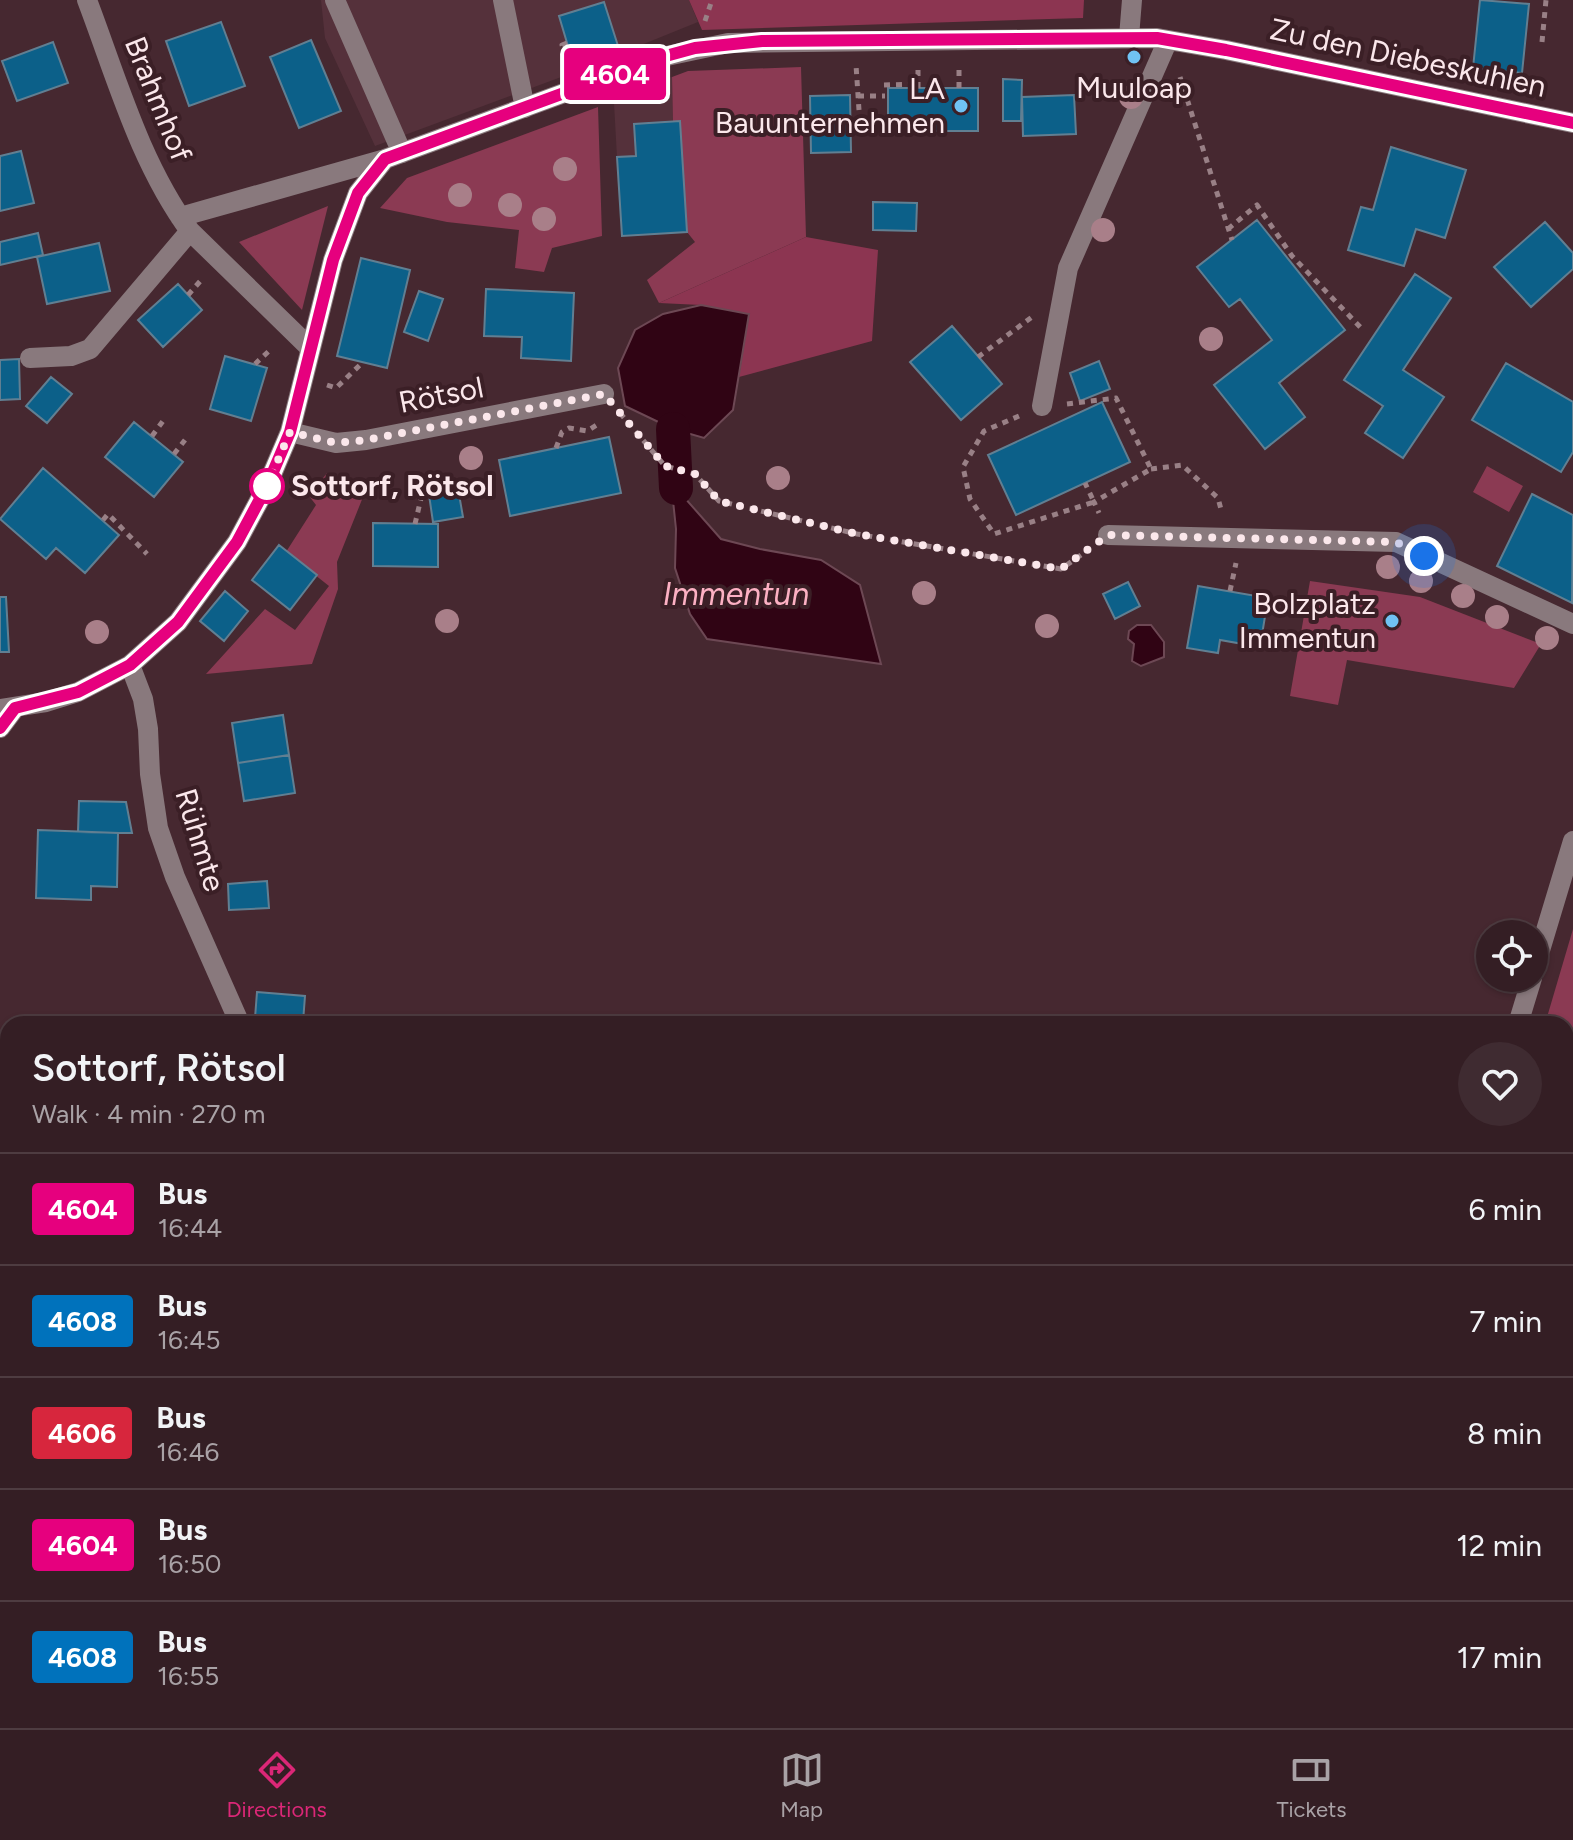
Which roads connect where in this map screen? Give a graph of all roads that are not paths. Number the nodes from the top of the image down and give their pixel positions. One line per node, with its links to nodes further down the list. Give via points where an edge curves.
1 (87, 0): 10 (street, Brahmhof, via 150,168)
2 (335, 0): 9 (street)
3 (503, 0): 7 (street)
4 (1132, 0): 5 (street)
5 (1129, 37): 6 (street, Zu den Diebeskuhlen); 7 (street, Zu den Diebeskuhlen, via 762,41 695,48)
6 (1168, 40): 8 (street, Zu den Diebeskuhlen); 14 (street, via 1068,268)
7 (525, 108): 9 (street, Zu den Diebeskuhlen)
8 (1573, 123)
9 (393, 156): 10 (street); 11 (street, via 358,193)
10 (185, 224): 11 (street, Brahmhof); 12 (street, via 90,349 71,356)
11 (309, 347): 15 (street)
12 (30, 358)
13 (604, 394): 15 (street, Rötsol, via 366,440 336,443)
14 (1042, 406)
15 (290, 432): 18 (street, via 237,542 178,622)
16 (1108, 535): 17 (street, via 1396,542)
17 (1573, 624)
18 (130, 665): 19 (street, via 78,692); 24 (street, Rühmte, via 143,699 158,828)
19 (8, 709): 20 (street)
20 (0, 728)
21 (1573, 841): 22 (street)
22 (1548, 924)
23 (1528, 992): 25 (street)
24 (236, 1016)
25 (1520, 1016)

